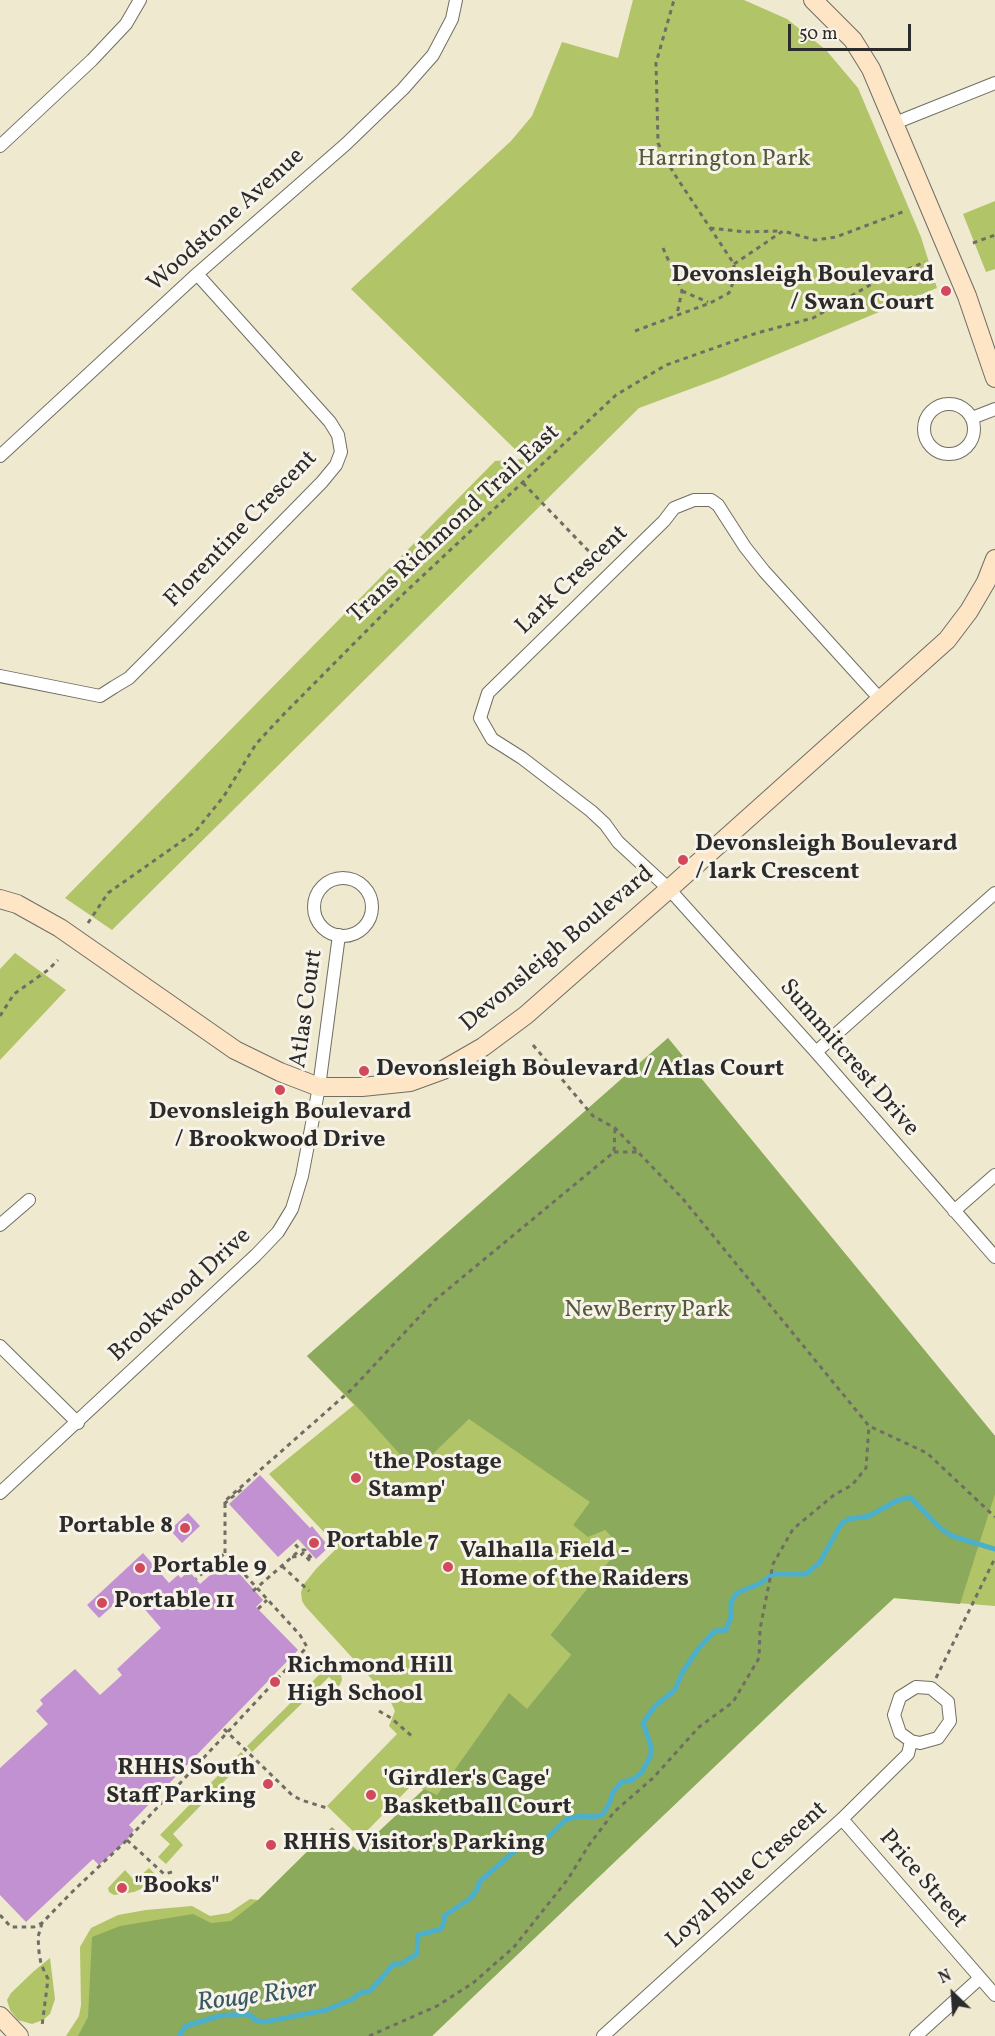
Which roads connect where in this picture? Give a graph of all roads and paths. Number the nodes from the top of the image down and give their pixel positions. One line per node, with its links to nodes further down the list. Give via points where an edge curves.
1 (140, 0): 7 (street, via 126,24 92,60)
2 (456, 0): 16 (street, Woodstone Avenue, via 452,19 433,54 402,89 346,144)
3 (674, 0): 9 (path, via 656,63 658,143)
4 (813, 0): 6 (street, via 853,40 872,69)
5 (995, 83): 6 (street)
6 (896, 123): 21 (street, via 967,296)
7 (0, 146)
8 (905, 211): 10 (path, via 836,237 815,240)
9 (710, 228): 10 (path); 15 (path)
10 (783, 231): 15 (path)
11 (995, 235): 12 (path)
12 (973, 243)
13 (663, 248): 17 (path)
14 (926, 262): 25 (path, Trans Richmond Trail East, via 870,285 813,318 666,365 616,395)
15 (734, 264): 18 (path, via 729,292)
16 (197, 274): 24 (street, Woodstone Avenue); 28 (street, Florentine Crescent, via 330,422 338,435 341,452 336,465 129,678 100,696)
17 (682, 291): 18 (path); 19 (path)
18 (710, 303): 19 (path)
19 (677, 314): 20 (path)
20 (635, 331)
21 (995, 378)
22 (995, 409): 23 (street)
23 (972, 418): 23 (street, via 958,406 939,406 926,421 926,440 941,453 960,452 973,438)
24 (0, 456)
25 (523, 483): 27 (path); 33 (path, Trans Richmond Trail East, via 399,598 282,716 256,744 224,796 195,832 108,892)
26 (995, 559): 29 (street, Devonsleigh Boulevard, via 969,611 947,640)
27 (610, 574): 29 (street, Lark Crescent, via 674,508 694,500 711,500 775,584); 30 (street, Lark Crescent, via 488,693 480,718 492,740 591,811)
28 (0, 676)
29 (880, 699): 30 (street, Devonsleigh Boulevard)
30 (669, 890): 38 (street, Summitcrest Drive); 39 (street, Devonsleigh Boulevard, via 526,1015 443,1070 410,1082)
31 (995, 893): 38 (street)
32 (0, 899): 39 (street, Devonsleigh Boulevard, via 60,928 235,1050)
33 (88, 924)
34 (339, 935): 34 (street, Atlas Court, via 356,933 365,926 372,906 363,886 342,878 322,887 315,908 324,928); 39 (street, Atlas Court)
35 (58, 960): 36 (path, via 14,994)
36 (0, 1016)
37 (532, 1045): 40 (path, via 593,1116)
38 (816, 1052): 45 (street, Summitcrest Drive)
39 (319, 1088): 49 (street, Brookwood Drive, via 302,1176 292,1209 278,1232)
40 (615, 1128): 41 (path); 42 (path)
41 (614, 1152): 42 (path); 55 (path, via 435,1300 352,1389 225,1500)
42 (638, 1152): 50 (path, via 683,1199)
43 (995, 1175): 45 (street)
44 (29, 1200): 46 (street)
45 (954, 1211): 47 (street, Summitcrest Drive)
46 (0, 1225)
47 (995, 1257)
48 (0, 1346): 49 (street)
49 (78, 1423): 51 (street, Brookwood Drive)
50 (869, 1426): 52 (path, via 927,1453); 80 (path, via 866,1468 852,1485 793,1529 773,1564 760,1629 759,1658 733,1702 699,1727 653,1778 614,1812 514,1947 473,1983 437,2006)
51 (0, 1493)
52 (995, 1517)
53 (294, 1543): 54 (path)
54 (300, 1550): 56 (path); 56 (path, via 305,1550 312,1558 310,1561 303,1553)
55 (225, 1552): 59 (path); 60 (path)
56 (292, 1557): 58 (path)
57 (994, 1559): 64 (path)
58 (282, 1566): 60 (path); 61 (path)
59 (196, 1580)
60 (255, 1589): 62 (path)
61 (309, 1591)
62 (268, 1600): 63 (path); 66 (path, via 307,1647)
63 (258, 1609)
64 (931, 1688): 68 (street, via 916,1687 900,1697 894,1715 900,1733); 68 (street, via 948,1702 950,1721 938,1738)
65 (379, 1711): 67 (path)
66 (226, 1730): 69 (path, via 292,1795); 71 (path)
67 (414, 1738)
68 (911, 1741): 70 (street, Loyal Blue Crescent, via 908,1754)
69 (328, 1807)
70 (842, 1819): 75 (street, Price Street); 81 (street, Loyal Blue Crescent)
71 (127, 1840): 72 (path, via 164,1874); 74 (path)
72 (172, 1872)
73 (0, 1915): 74 (path, via 11,1927)
74 (42, 1923): 78 (path, via 39,1952 48,1979)
75 (980, 1978): 76 (street, Price Street); 82 (street)
76 (995, 1995)
77 (0, 2016): 79 (street)
78 (42, 2026)
79 (19, 2036)
80 (369, 2036)
81 (603, 2036)
82 (916, 2036)

